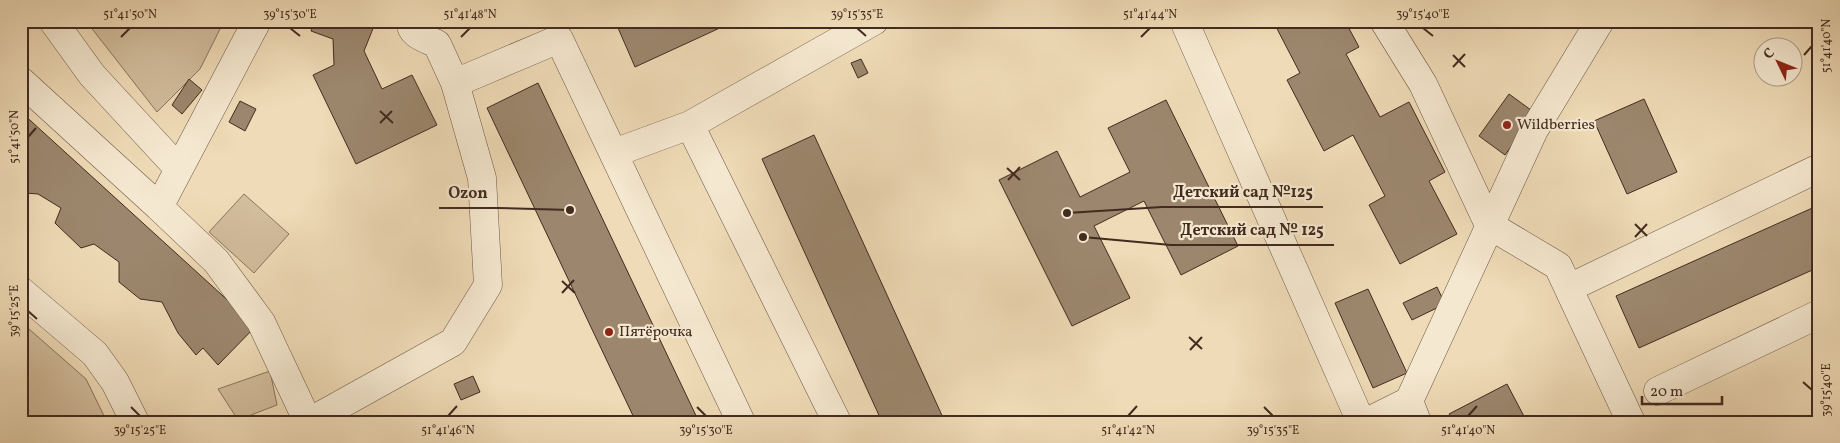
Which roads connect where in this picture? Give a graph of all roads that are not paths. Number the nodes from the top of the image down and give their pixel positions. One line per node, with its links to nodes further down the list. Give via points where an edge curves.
1 (53, 21): 13 (street, via 92,76)
2 (257, 21): 13 (street)
3 (411, 21): 10 (street, via 416,34 437,44)
4 (874, 21): 11 (street)
5 (1184, 21): 26 (street)
6 (1384, 21): 16 (street, via 1423,84)
7 (1600, 21): 16 (street, via 1534,130)
8 (565, 30): 10 (street); 12 (street)
9 (21, 81): 15 (street)
10 (455, 83): 23 (street, via 482,178 488,285 453,342)
11 (690, 125): 12 (street); 25 (street)
12 (614, 153): 24 (street)
13 (178, 168): 15 (street)
14 (1819, 168): 17 (street)
15 (159, 207): 23 (street, via 216,261 261,322)
16 (1489, 225): 17 (street, via 1558,266); 21 (street)
17 (1569, 288): 28 (street)
18 (21, 291): 22 (street, via 95,354 115,382)
19 (1819, 314): 20 (street)
20 (1658, 391)
21 (1413, 412): 27 (street)
22 (134, 422)
23 (308, 422)
24 (741, 422)
25 (837, 422)
26 (1361, 422)
27 (1367, 422)
28 (1631, 422)

